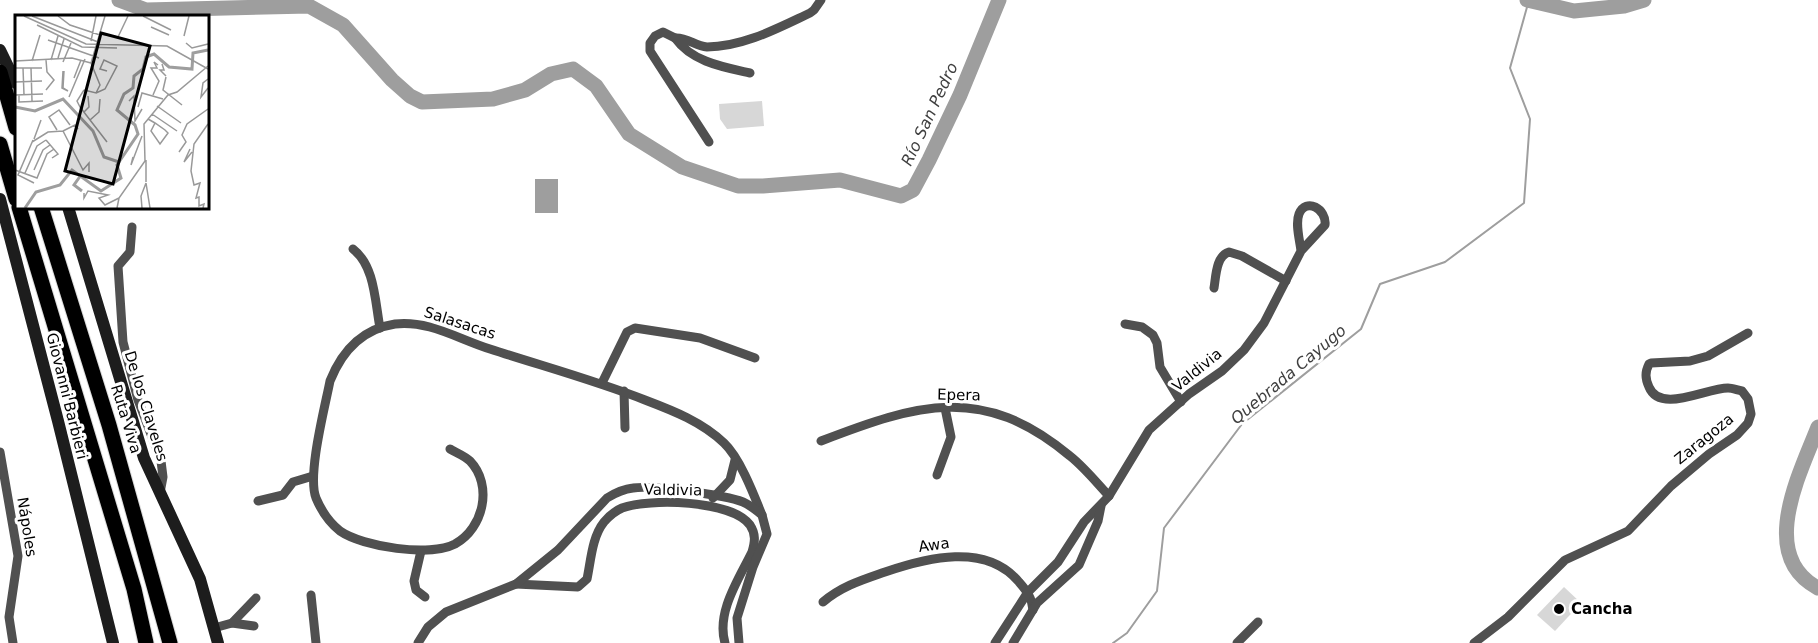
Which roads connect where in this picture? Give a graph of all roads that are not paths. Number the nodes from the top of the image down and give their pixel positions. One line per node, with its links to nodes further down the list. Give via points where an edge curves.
1 (821, 0): 2 (street, via 810,13 729,45 707,47)
2 (675, 39): 5 (street, via 707,62); 8 (street, via 663,32 654,36 650,51)
3 (0, 50): 6 (main road)
4 (0, 72): 7 (highway)
5 (750, 73)
6 (15, 81)
7 (15, 124)
8 (709, 142)
9 (0, 144): 10 (highway)
10 (15, 196)
11 (0, 199): 56 (main road, Giovanni Barbieri)
12 (19, 208): 57 (highway, via 134,589)
13 (41, 208): 58 (highway, Ruta Viva, via 110,424)
14 (68, 208): 35 (main road, De los Claveles, via 144,458)
15 (132, 227): 35 (street, via 130,252 118,266 123,342 138,400 161,461)
16 (353, 249): 21 (street, via 368,269)
17 (1301, 251): 17 (street, Valdivia, via 1325,225 1324,215 1312,206 1299,214); 18 (street, Valdivia)
18 (1286, 280): 19 (street, via 1242,256 1226,252 1220,259); 26 (street, Valdivia, via 1264,323 1244,350)
19 (1214, 288)
20 (1125, 324): 26 (street, via 1142,327 1153,335 1160,367)
21 (380, 327): 24 (street, Salasacas, via 428,325 489,349); 34 (street, Salasacas, via 357,340 336,365)
22 (1748, 333): 67 (street, Zaragoza, via 1708,356 1651,363 1645,372 1655,397 1677,399 1727,388 1742,391 1751,414 1748,423 1671,486 1628,531 1565,560 1508,617)
23 (755, 358): 24 (street, via 700,338 635,328 627,332)
24 (602, 383): 25 (street, Salasacas)
25 (624, 391): 28 (street); 32 (street, Salasacas, via 690,419 725,444)
26 (1181, 402): 36 (street, Valdivia, via 1149,430)
27 (945, 408): 29 (street, Epera, via 888,416); 33 (street, via 951,437); 36 (street, Epera, via 990,411 1030,427 1071,456)
28 (625, 428)
29 (821, 441)
30 (450, 449): 42 (street, Salasacas, via 469,460 478,472 484,501 480,516 469,533 455,544)
31 (0, 452): 55 (street, Nápoles, via 18,556 9,617)
32 (735, 460): 37 (street, via 730,480); 41 (street, Salasacas)
33 (937, 475)
34 (313, 476): 38 (street, via 293,482 283,495); 42 (street, Salasacas, via 316,498 341,532 398,549)
35 (160, 493): 54 (main road, De los Claveles, via 200,579)
36 (1109, 495): 40 (street, Valdivia)
37 (715, 496): 39 (street); 41 (street, via 742,502); 44 (street, via 646,487 615,493 558,550)
38 (258, 501)
39 (707, 505): 43 (street, Valdivia, via 745,520 751,527 755,543); 44 (street, Valdivia, via 656,503 621,509 603,523 584,584)
40 (1101, 506): 45 (street, Valdivia, via 1084,522 1058,562); 50 (street, Valdivia, via 1079,565)
41 (762, 515): 43 (street, Salasacas, via 767,534)
42 (421, 551): 47 (street, via 414,581 416,590)
43 (749, 566): 62 (street, Valdivia, via 725,608); 63 (street, via 737,618)
44 (516, 584): 61 (street, via 446,612 435,619)
45 (1028, 592): 49 (street, Awa, via 1005,569 980,560 934,558 849,584); 50 (street, Awa); 64 (street, Valdivia)
46 (311, 595): 60 (street)
47 (425, 597)
48 (256, 598): 52 (street)
49 (823, 602)
50 (1034, 610): 65 (street, Valdivia)
51 (1258, 622): 66 (street)
52 (232, 623): 53 (street); 54 (street)
53 (254, 626)
54 (214, 628): 59 (main road, De los Claveles)
55 (13, 643)
56 (113, 643)
57 (146, 643)
58 (170, 643)
59 (218, 643)
60 (316, 643)
61 (418, 643)
62 (725, 643)
63 (739, 643)
64 (995, 643)
65 (1013, 643)
66 (1237, 643)
67 (1474, 643)

